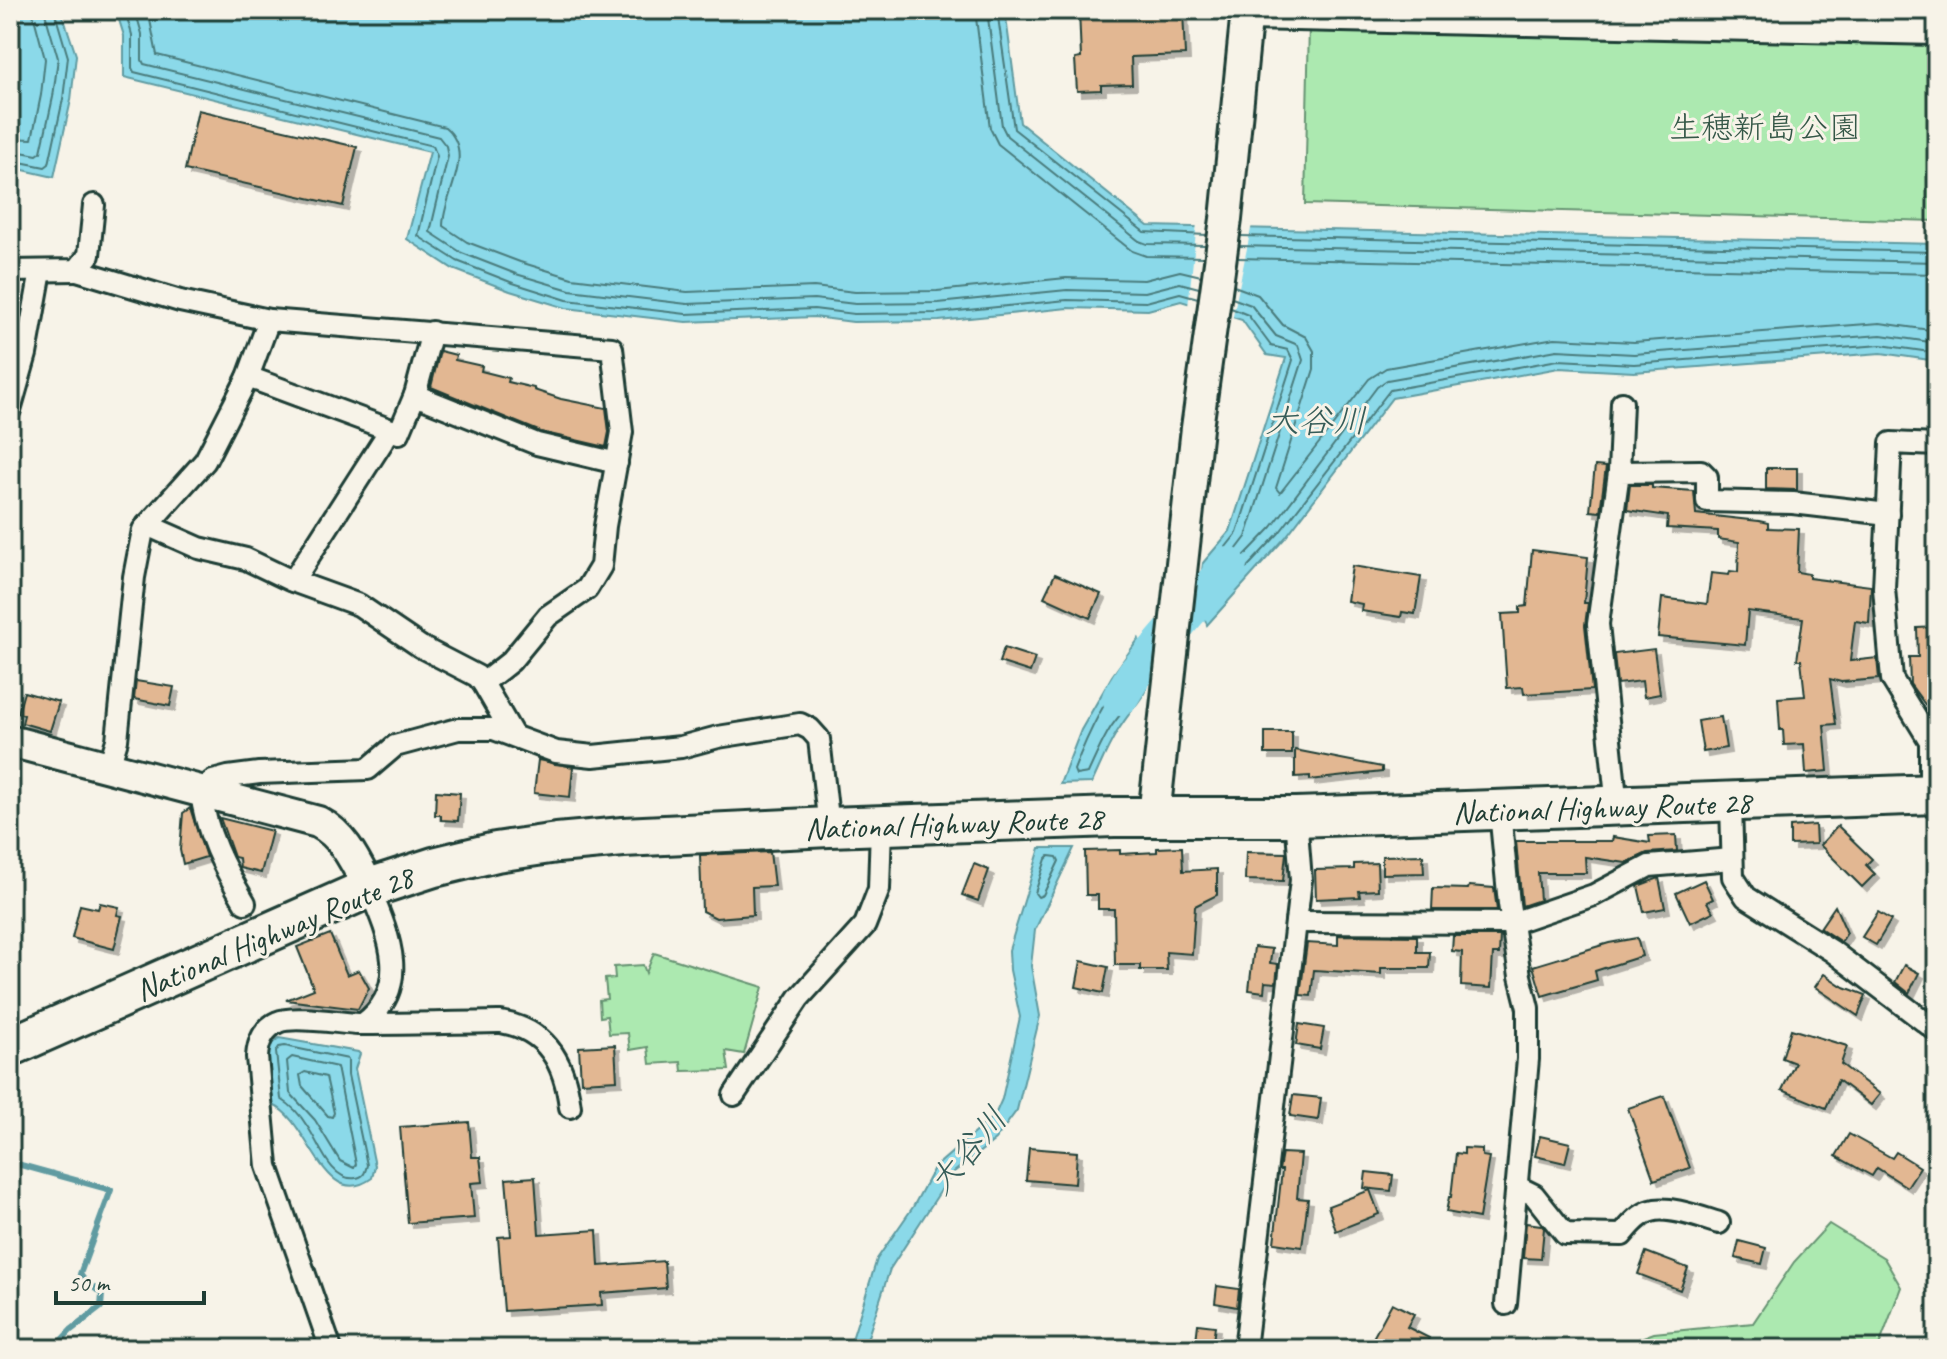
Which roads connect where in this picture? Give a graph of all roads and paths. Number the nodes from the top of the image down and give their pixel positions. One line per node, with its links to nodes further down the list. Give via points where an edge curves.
1 (1247, 12): 2 (street); 30 (street)
2 (1937, 29)
3 (94, 205): 4 (street, via 89,255)
4 (77, 270): 6 (street); 7 (street, via 180,301)
5 (10, 271): 6 (street)
6 (41, 271): 12 (street)
7 (269, 320): 8 (street); 9 (street)
8 (432, 332): 10 (street); 15 (street, via 612,348 622,432)
9 (248, 377): 13 (street); 18 (street, via 205,461)
10 (415, 395): 13 (street, via 399,433); 15 (street, via 537,444)
11 (1622, 403): 16 (street)
12 (10, 410)
13 (390, 430): 19 (street)
14 (1937, 445): 17 (street, via 1891,443)
15 (617, 463): 20 (street, via 596,578 548,616 511,661)
16 (1619, 472): 17 (street, via 1701,471 1707,477 1707,501 1793,503); 28 (street, via 1598,624)
17 (1888, 514): 22 (street, via 1884,588 1892,679)
18 (147, 525): 19 (street); 24 (street, via 134,577 117,740)
19 (293, 581): 20 (street, via 359,605)
20 (483, 683): 21 (street)
21 (513, 735): 25 (street, via 458,729 395,746 368,769 228,777); 33 (street, via 556,752 593,756 681,747 800,724 819,739)
22 (1934, 738): 26 (street)
23 (10, 741): 24 (street)
24 (109, 766): 25 (street)
25 (201, 791): 35 (street, via 324,825 345,845); 36 (street, via 222,865)
26 (1934, 794): 27 (highway, National Highway Route 28)
27 (1731, 803): 28 (highway, National Highway Route 28); 34 (street)
28 (1617, 807): 29 (highway, National Highway Route 28)
29 (1500, 811): 31 (highway, National Highway Route 28); 38 (street)
30 (1154, 816): 31 (highway, National Highway Route 28); 32 (highway, National Highway Route 28)
31 (1296, 817): 37 (street, via 1301,880)
32 (881, 826): 33 (highway, National Highway Route 28); 42 (street, via 879,889 865,925 799,998)
33 (829, 827): 35 (highway, National Highway Route 28, via 557,843 496,852)
34 (1732, 859): 38 (street, via 1649,866 1594,895); 40 (street, via 1733,877 1746,897 1832,951)
35 (369, 888): 39 (street, via 393,962 385,996); 41 (highway, National Highway Route 28)
36 (245, 903)
37 (1296, 922): 38 (street); 48 (street)
38 (1512, 923): 44 (street, via 1528,1021)
39 (363, 1024): 43 (street, via 517,1025 548,1045 567,1084); 47 (street, via 289,1019 268,1029 258,1046 267,1166)
40 (1937, 1031)
41 (10, 1047)
42 (734, 1095)
43 (570, 1107)
44 (1516, 1186): 45 (street, via 1534,1195 1565,1234 1622,1235 1652,1210); 46 (street)
45 (1719, 1223)
46 (1506, 1304)
47 (331, 1349)
48 (1245, 1349)

